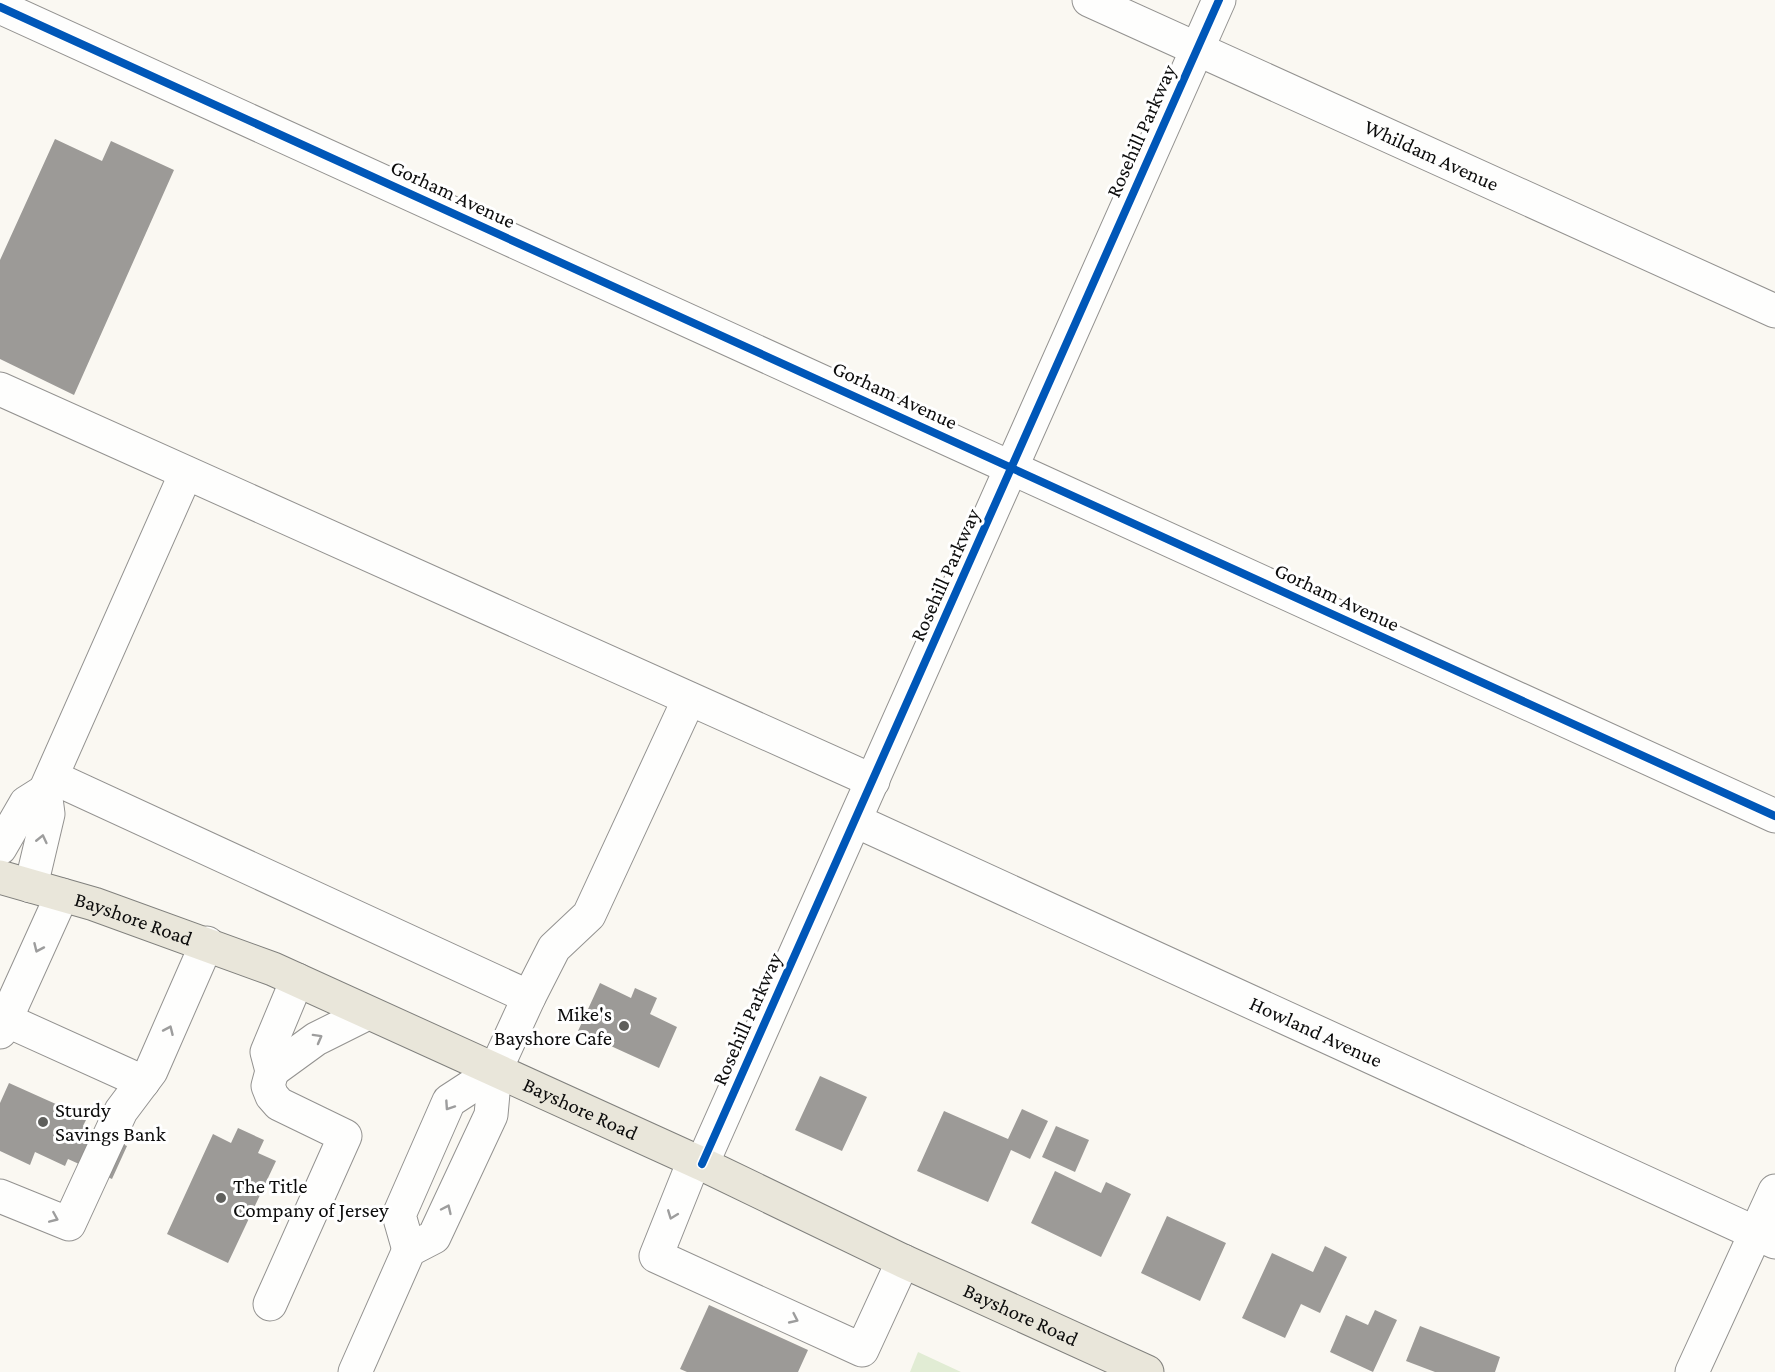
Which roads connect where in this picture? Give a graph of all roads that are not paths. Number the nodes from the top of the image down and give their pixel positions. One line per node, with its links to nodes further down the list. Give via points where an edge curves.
1 (1089, 0): 4 (street, Whildam Avenue)
2 (1219, 0): 4 (street, Rosehill Parkway)
3 (0, 7): 7 (street, Gorham Avenue)
4 (1197, 49): 5 (street, Whildam Avenue); 7 (street, Rosehill Parkway)
5 (1775, 311)
6 (0, 390): 8 (street)
7 (1012, 468): 10 (street, Rosehill Parkway); 12 (street, Gorham Avenue)
8 (186, 473): 9 (street); 11 (street)
9 (689, 699): 10 (street); 20 (street, via 589,915 554,948)
10 (873, 781): 13 (street, Rosehill Parkway)
11 (49, 784): 14 (street, via 26,803); 16 (street, one-way to 11, via 48,814); 20 (street)
12 (1775, 816)
13 (856, 821): 26 (street, Rosehill Parkway); 29 (street, Howland Avenue)
14 (0, 848)
15 (0, 877): 16 (main road, Bayshore Road)
16 (31, 886): 17 (main road, Bayshore Road)
17 (62, 895): 18 (main road, Bayshore Road); 22 (street, one-way to 22)
18 (207, 943): 19 (main road, Bayshore Road); 25 (street, one-way to 18, via 151,1071)
19 (297, 980): 21 (main road, Bayshore Road); 23 (street, via 267,1052)
20 (529, 997): 24 (street)
21 (368, 1013): 23 (street, one-way to 21, via 316,1039); 24 (main road, Bayshore Road)
22 (3, 1026): 25 (street)
23 (272, 1071): 32 (street, via 268,1086 279,1104 345,1136)
24 (495, 1071): 26 (main road, Bayshore Road); 30 (street, one-way to 24, via 434,1237 491,1115); 30 (street, one-way to 30, via 449,1101 399,1215)
25 (142, 1082): 28 (street, one-way to 25, via 69,1224 121,1111)
26 (698, 1162): 31 (main road, Bayshore Road); 31 (street, Rosehill Parkway, one-way to 31, via 656,1256 862,1350)
27 (1775, 1191): 29 (street)
28 (0, 1196)
29 (1765, 1238): 35 (street)
30 (409, 1250): 33 (street)
31 (903, 1261): 34 (main road, Bayshore Road)
32 (270, 1304)
33 (355, 1372)
34 (1146, 1372)
35 (1692, 1372)

